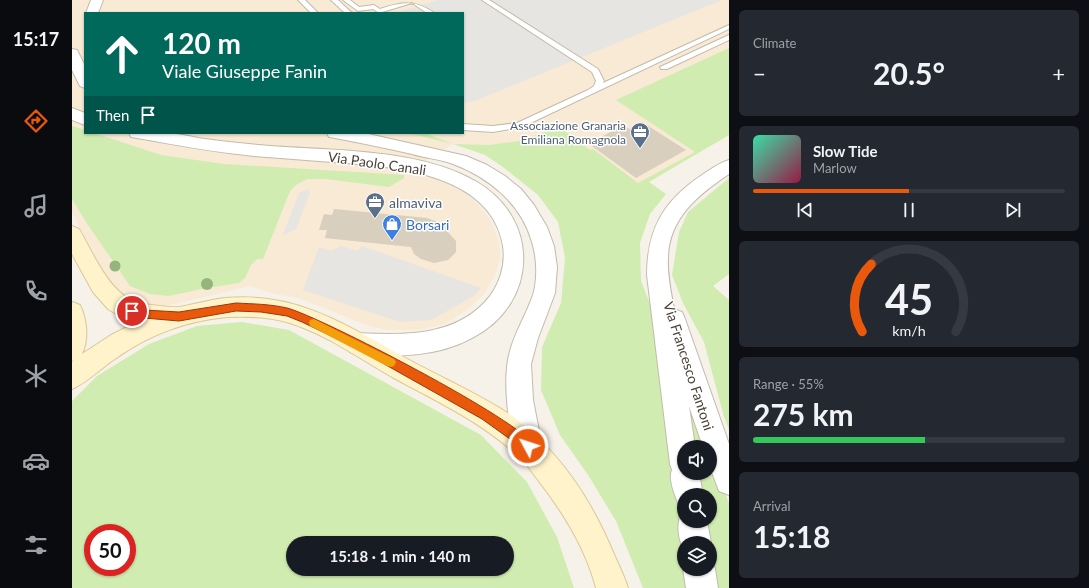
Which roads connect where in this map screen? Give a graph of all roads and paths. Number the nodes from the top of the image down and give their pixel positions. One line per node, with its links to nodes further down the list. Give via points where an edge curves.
1 (97, 0): 6 (street)
2 (334, 0): 9 (lane)
3 (346, 0): 10 (lane, via 358,9 374,7 379,11 413,1)
4 (485, 0): 15 (lane, via 595,71 600,82)
5 (299, 2): 7 (lane); 8 (lane)
6 (92, 12)
7 (304, 12)
8 (314, 12)
9 (348, 12)
10 (430, 12)
11 (729, 27): 15 (lane)
12 (729, 37): 19 (lane, via 523,129 481,135)
13 (72, 53): 14 (street)
14 (84, 81)
15 (586, 94): 18 (lane, via 519,125 493,129)
16 (72, 113): 17 (street)
17 (84, 119)
18 (464, 127)
19 (464, 132)
20 (143, 134): 29 (street, Via Paolo Canali, via 218,146 402,163 453,178 486,198 496,208 508,228 513,248 510,279 492,309 474,325 448,338 409,346)
21 (251, 134): 23 (street)
22 (340, 134): 23 (street, Via Paolo Canali)
23 (413, 148): 33 (street, Via Paolo Canali, via 459,160 488,174 514,192 531,214 543,239 547,264 544,292 521,354 519,371 520,401)
24 (729, 166): 26 (street, Via Francesco Fantoni, via 702,182 678,205 668,220 658,253)
25 (72, 234): 28 (main road, via 105,292 122,307 144,314)
26 (658, 274): 32 (street, Via Francesco Fantoni); 34 (street, Via Francesco Fantoni)
27 (72, 312): 30 (main road, via 75,323)
28 (179, 316): 29 (main road, via 236,307 287,312); 31 (main road, via 127,338)
29 (358, 344): 33 (main road, via 486,415 510,430)
30 (72, 350)
31 (72, 377)
32 (681, 440)
33 (528, 446): 36 (main road, via 555,479 586,525)
34 (729, 480)
35 (701, 576): 37 (street)
36 (612, 588)
37 (702, 588)

